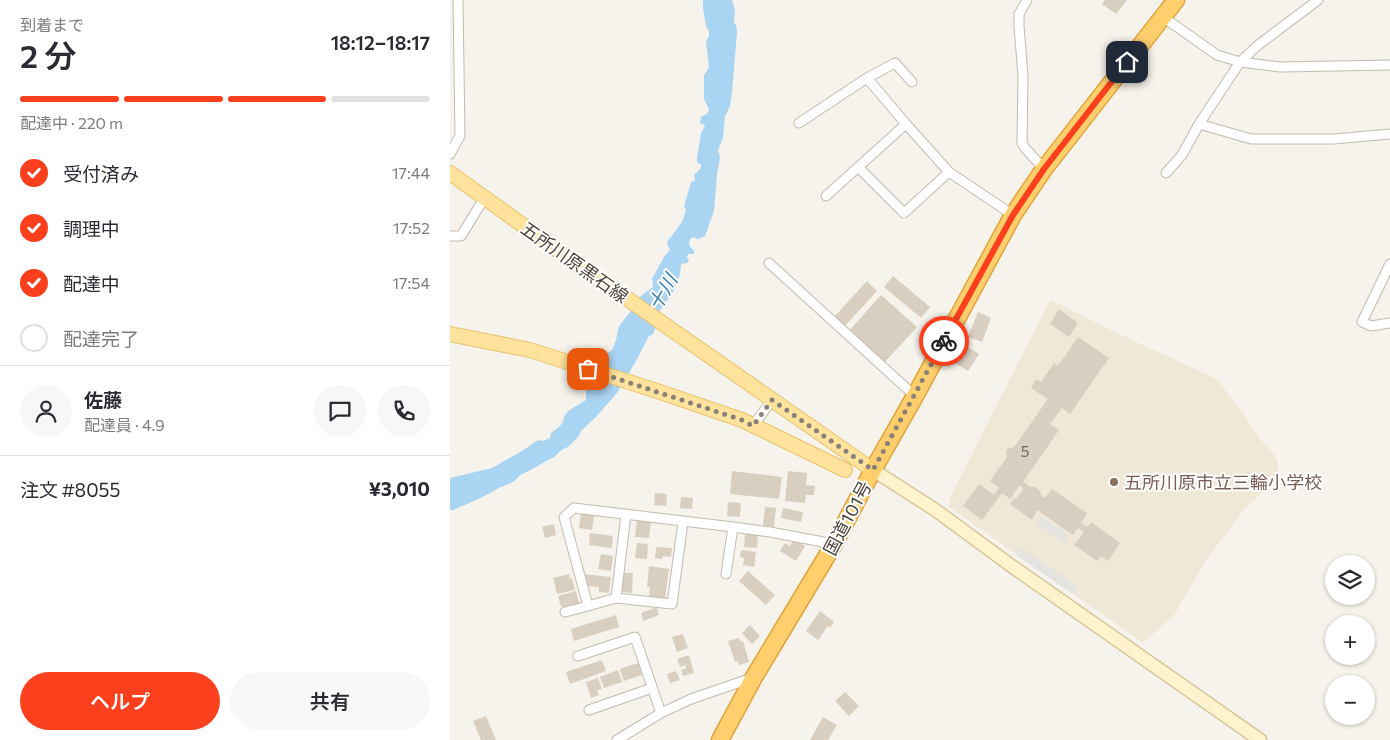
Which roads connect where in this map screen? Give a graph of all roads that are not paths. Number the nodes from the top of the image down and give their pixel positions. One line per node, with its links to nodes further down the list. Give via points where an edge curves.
1 (458, 0): 14 (street, via 460,136)
2 (1027, 0): 16 (street, via 1019,14 1023,76 1022,143)
3 (1176, 0): 5 (highway, 国道101号)
4 (1318, 0): 6 (street)
5 (1163, 17): 6 (street, via 1217,55); 16 (highway, 国道101号)
6 (1240, 62): 7 (street, via 1280,67); 12 (street)
7 (1390, 65)
8 (867, 78): 9 (street, via 895,63); 10 (street); 11 (street)
9 (912, 82)
10 (798, 124)
11 (906, 124): 15 (street); 17 (street)
12 (1199, 124): 13 (street, via 1251,139 1334,139); 19 (street, via 1182,155)
13 (1390, 134)
14 (450, 154)
15 (858, 167): 17 (street, via 904,213); 20 (street)
16 (1044, 169): 22 (highway, 国道101号)
17 (949, 172): 22 (street)
18 (450, 173): 21 (main road, 五所川原黒石線)
19 (1166, 173)
20 (826, 196)
21 (485, 197): 23 (street, via 461,236); 29 (main road, 五所川原黒石線)
22 (1013, 215): 28 (highway, 国道101号)
23 (450, 236)
24 (769, 263): 28 (street)
25 (1390, 264): 26 (street, via 1362,322 1371,326)
26 (1390, 323)
27 (450, 334): 30 (main road, via 530,350)
28 (915, 396): 32 (highway, 国道101号)
29 (772, 400): 30 (street); 32 (main road, 五所川原黒石線)
30 (753, 426): 31 (main road)
31 (845, 470)
32 (873, 470): 36 (highway, 国道101号); 48 (street, via 934,509)
33 (626, 514): 34 (street); 38 (street); 39 (street, via 574,508 564,517)
34 (683, 522): 35 (street); 38 (street, via 672,604)
35 (733, 527): 36 (street); 37 (street)
36 (834, 544): 42 (highway, 国道101号)
37 (726, 574)
38 (616, 598): 39 (street)
39 (588, 606): 40 (street)
40 (565, 612)
41 (578, 656): 43 (street, via 635,636)
42 (754, 677): 45 (street); 47 (highway, 国道101号)
43 (652, 688): 44 (street); 45 (street)
44 (589, 710)
45 (661, 713): 46 (street)
46 (617, 740)
47 (720, 740)
48 (1260, 740)

